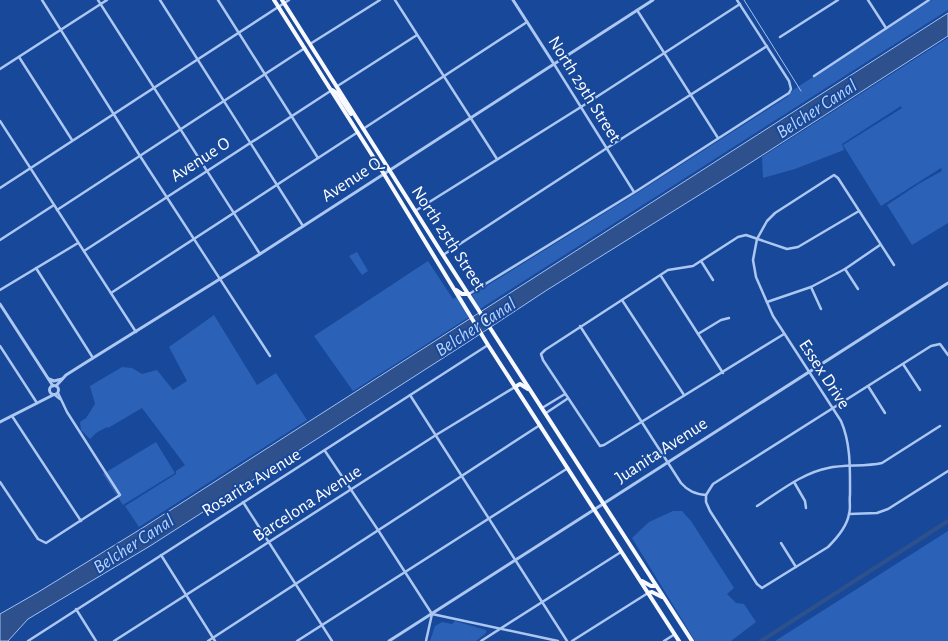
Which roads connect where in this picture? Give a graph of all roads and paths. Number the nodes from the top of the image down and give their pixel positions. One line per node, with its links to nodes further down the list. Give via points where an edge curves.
1 (42, 0): 23 (street)
2 (98, 0): 17 (street)
3 (107, 0): 17 (street)
4 (160, 0): 32 (street)
5 (218, 0): 24 (street)
6 (274, 0): 19 (main road, North 25th Street)
7 (289, 0): 16 (street)
8 (380, 0): 27 (street)
9 (395, 0): 25 (street)
10 (513, 0): 21 (street, North 29th Street)
11 (653, 0): 20 (street, Avenue Q)
12 (737, 0): 18 (street)
13 (838, 0): 26 (street)
14 (868, 0): 22 (street)
15 (929, 0): 22 (street)
16 (283, 2): 19 (street); 27 (main road, North 25th Street)
17 (101, 4): 23 (street); 39 (street)
18 (740, 4): 28 (street); 30 (street)
19 (279, 7): 24 (street); 29 (main road, North 25th Street)
20 (638, 10): 30 (street); 33 (street, Avenue Q)
21 (527, 22): 33 (street, North 29th Street); 37 (street)
22 (886, 28): 36 (street)
23 (60, 30): 31 (street); 44 (street)
24 (238, 33): 32 (street); 35 (street)
25 (417, 35): 37 (street); 38 (street)
26 (780, 37)
27 (310, 44): 38 (main road, North 25th Street)
28 (767, 46): 41 (street); 53 (street, via 791,89)
29 (305, 48): 35 (street); 40 (main road, North 25th Street)
30 (665, 52): 41 (street); 43 (street)
31 (19, 57): 34 (street); 54 (street)
32 (197, 59): 39 (street); 42 (street)
33 (554, 64): 43 (street, North 29th Street); 46 (street, Avenue Q)
34 (0, 69)
35 (265, 74): 42 (street); 45 (street)
36 (814, 76)
37 (442, 77): 46 (street); 51 (street)
38 (336, 86): 48 (main road, North 25th Street)
39 (154, 88): 44 (street); 50 (street)
40 (332, 90): 45 (street, Avenue O); 48 (main road); 52 (main road, North 25th Street)
41 (691, 94): 53 (street); 56 (street)
42 (223, 101): 50 (street); 55 (street)
43 (581, 107): 56 (street, North 29th Street); 59 (street)
44 (114, 114): 54 (street); 57 (street)
45 (291, 116): 55 (street, Avenue O); 58 (street)
46 (469, 118): 59 (street); 62 (street, Avenue Q)
47 (0, 121): 49 (street)
48 (358, 121): 51 (main road, North 25th Street)
49 (2, 127): 60 (street)
50 (182, 129): 57 (street); 61 (street)
51 (363, 129): 62 (main road, North 25th Street)
52 (358, 132): 58 (street); 63 (main road, North 25th Street)
53 (718, 138): 66 (street)
54 (73, 140): 60 (street)
55 (250, 143): 61 (street, Avenue O); 64 (street)
56 (607, 148): 66 (street, North 29th Street); 81 (street)
57 (140, 156): 67 (street); 69 (street)
58 (318, 158): 64 (street)
59 (496, 159): 70 (street)
60 (31, 168): 65 (street); 68 (street)
61 (208, 170): 67 (street, Avenue O); 72 (street)
62 (390, 170): 63 (street, Avenue Q); 70 (main road, North 25th Street)
63 (384, 174): 73 (street, Avenue Q); 91 (main road, North 25th Street)
64 (277, 186): 72 (street); 73 (street)
65 (0, 188)
66 (634, 192): 95 (street)
67 (167, 197): 74 (street); 79 (street, Avenue O)
68 (54, 205): 69 (street); 76 (street)
69 (57, 210): 77 (street)
70 (415, 211): 81 (main road, North 25th Street)
71 (859, 211): 75 (street, via 798,247 787,249); 75 (street, Essex Drive, via 834,176 775,213); 78 (street)
72 (235, 213): 74 (street); 80 (street)
73 (303, 226): 80 (street, Avenue Q)
74 (193, 239): 87 (street); 94 (street)
75 (757, 239): 82 (street, via 746,235 738,237); 97 (street, Essex Drive, via 753,260 756,277)
76 (0, 240)
77 (78, 242): 79 (street); 84 (street)
78 (880, 245): 83 (street); 85 (street)
79 (84, 251): 94 (street)
80 (260, 254): 87 (street, Avenue Q)
81 (443, 256): 95 (main road, North 25th Street)
82 (700, 261): 86 (street, via 693,266 668,270); 88 (street)
83 (894, 265)
84 (36, 268): 93 (street); 109 (street)
85 (845, 269): 90 (street); 92 (street)
86 (661, 276): 96 (street); 103 (street)
87 (220, 280): 102 (street, Avenue Q); 108 (street)
88 (713, 280)
89 (948, 283): 111 (street, Juanita Avenue)
90 (811, 287): 97 (street); 99 (street)
91 (454, 289): 95 (main road); 105 (main road, North 25th Street)
92 (858, 289)
93 (0, 290)
94 (111, 293): 102 (street)
95 (469, 294): 117 (main road, North 25th Street)
96 (622, 300): 101 (street); 122 (street)
97 (767, 302): 104 (street, Essex Drive)
98 (0, 305): 113 (street)
99 (821, 309)
100 (729, 318): 103 (street)
101 (580, 326): 120 (street, via 541,354); 131 (street)
102 (136, 332): 109 (street, Avenue Q)
103 (698, 334): 112 (street)
104 (784, 334): 111 (street, Essex Drive); 112 (street)
105 (488, 345): 116 (main road, North 25th Street); 121 (street, Rosarita Avenue)
106 (0, 346): 124 (street)
107 (948, 355): 110 (street, via 937,343)
108 (270, 356)
109 (93, 358): 114 (street, Avenue Q)
110 (903, 364): 115 (street); 118 (street)
111 (810, 372): 126 (street, Essex Drive); 136 (street, Juanita Avenue)
112 (723, 373): 122 (street)
113 (48, 379): 114 (street); 119 (street)
114 (62, 379): 119 (street, Avenue Q)
115 (868, 386): 126 (street); 127 (street)
116 (515, 387): 117 (main road, via 520,384); 132 (main road, North 25th Street); 134 (street, Barcelona Avenue)
117 (530, 390): 125 (main road, North 25th Street)
118 (920, 390)
119 (54, 391): 124 (street, Avenue Q); 152 (street, via 120,495)
120 (565, 394): 123 (street); 125 (street)
121 (410, 395): 134 (street); 135 (street, Rosarita Avenue)
122 (684, 396): 131 (street)
123 (568, 399): 128 (street); 131 (street, via 600,446)
124 (37, 403): 129 (street, Avenue Q)
125 (542, 408): 128 (main road, North 25th Street)
126 (832, 409): 137 (street, Essex Drive, via 847,440); 144 (street, via 714,484)
127 (885, 413)
128 (546, 414): 146 (main road, North 25th Street)
129 (12, 416): 130 (street, Avenue Q); 152 (street)
130 (0, 422)
131 (642, 422): 136 (street)
132 (540, 426): 138 (main road, North 25th Street); 140 (street)
133 (940, 426): 137 (street, via 882,463)
134 (436, 435): 140 (street); 143 (street, Barcelona Avenue)
135 (325, 450): 143 (street); 145 (street, Rosarita Avenue)
136 (668, 462): 144 (street, via 686,489); 146 (street, Juanita Avenue)
137 (850, 466): 142 (street, via 823,469); 150 (street, Essex Drive)
138 (568, 468): 149 (main road, North 25th Street); 151 (street)
139 (948, 471): 150 (street, via 888,509 878,513)
140 (462, 476): 151 (street); 153 (street)
141 (0, 482): 152 (street, via 42,543)
142 (794, 482): 147 (street); 148 (street)
143 (351, 490): 153 (street); 154 (street, Barcelona Avenue)
144 (706, 495): 159 (street, Essex Drive, via 710,511 757,584 762,588)
145 (243, 502): 154 (street); 157 (street, Rosarita Avenue)
146 (604, 503): 149 (street, Juanita Avenue); 163 (main road, North 25th Street)
147 (757, 506)
148 (806, 508)
149 (595, 510): 156 (main road, North 25th Street); 158 (street, Juanita Avenue)
150 (849, 514): 159 (street, Essex Drive, via 843,529 828,547)
151 (490, 518): 158 (street); 160 (street)
152 (81, 521)
153 (378, 530): 160 (street); 162 (street)
154 (268, 542): 162 (street); 165 (street, Barcelona Avenue)
155 (780, 542): 159 (street)
156 (621, 552): 161 (main road, North 25th Street); 167 (street)
157 (161, 554): 165 (street); 168 (street, Rosarita Avenue)
158 (516, 560): 167 (street); 169 (street, Juanita Avenue)
159 (796, 567)
160 (405, 572): 169 (street); 170 (street)
161 (640, 580): 163 (main road); 164 (main road, North 25th Street)
162 (296, 583): 170 (street); 173 (street)
163 (656, 586): 166 (main road, North 25th Street)
164 (648, 593): 166 (main road, via 657,593); 172 (main road, North 25th Street); 185 (street)
165 (186, 596): 173 (street); 176 (street, Barcelona Avenue)
166 (665, 600): 188 (main road, North 25th Street)
167 (543, 601): 171 (street); 184 (street)
168 (76, 609): 174 (street, Rosarita Avenue); 175 (street)
169 (432, 614): 171 (street); 180 (street, Juanita Avenue); 181 (street)
170 (321, 625): 178 (street); 179 (street)
171 (500, 629): 182 (street); 183 (street)
172 (675, 634): 186 (street); 187 (main road, North 25th Street)
173 (214, 639): 177 (street)
174 (28, 641)
175 (96, 641)
176 (114, 641)
177 (208, 641)
178 (297, 641)
179 (332, 641)
180 (389, 641)
181 (426, 641)
182 (481, 641)
183 (558, 641)
184 (567, 641)
185 (572, 641)
186 (664, 641)
187 (679, 641)
188 (692, 641)

